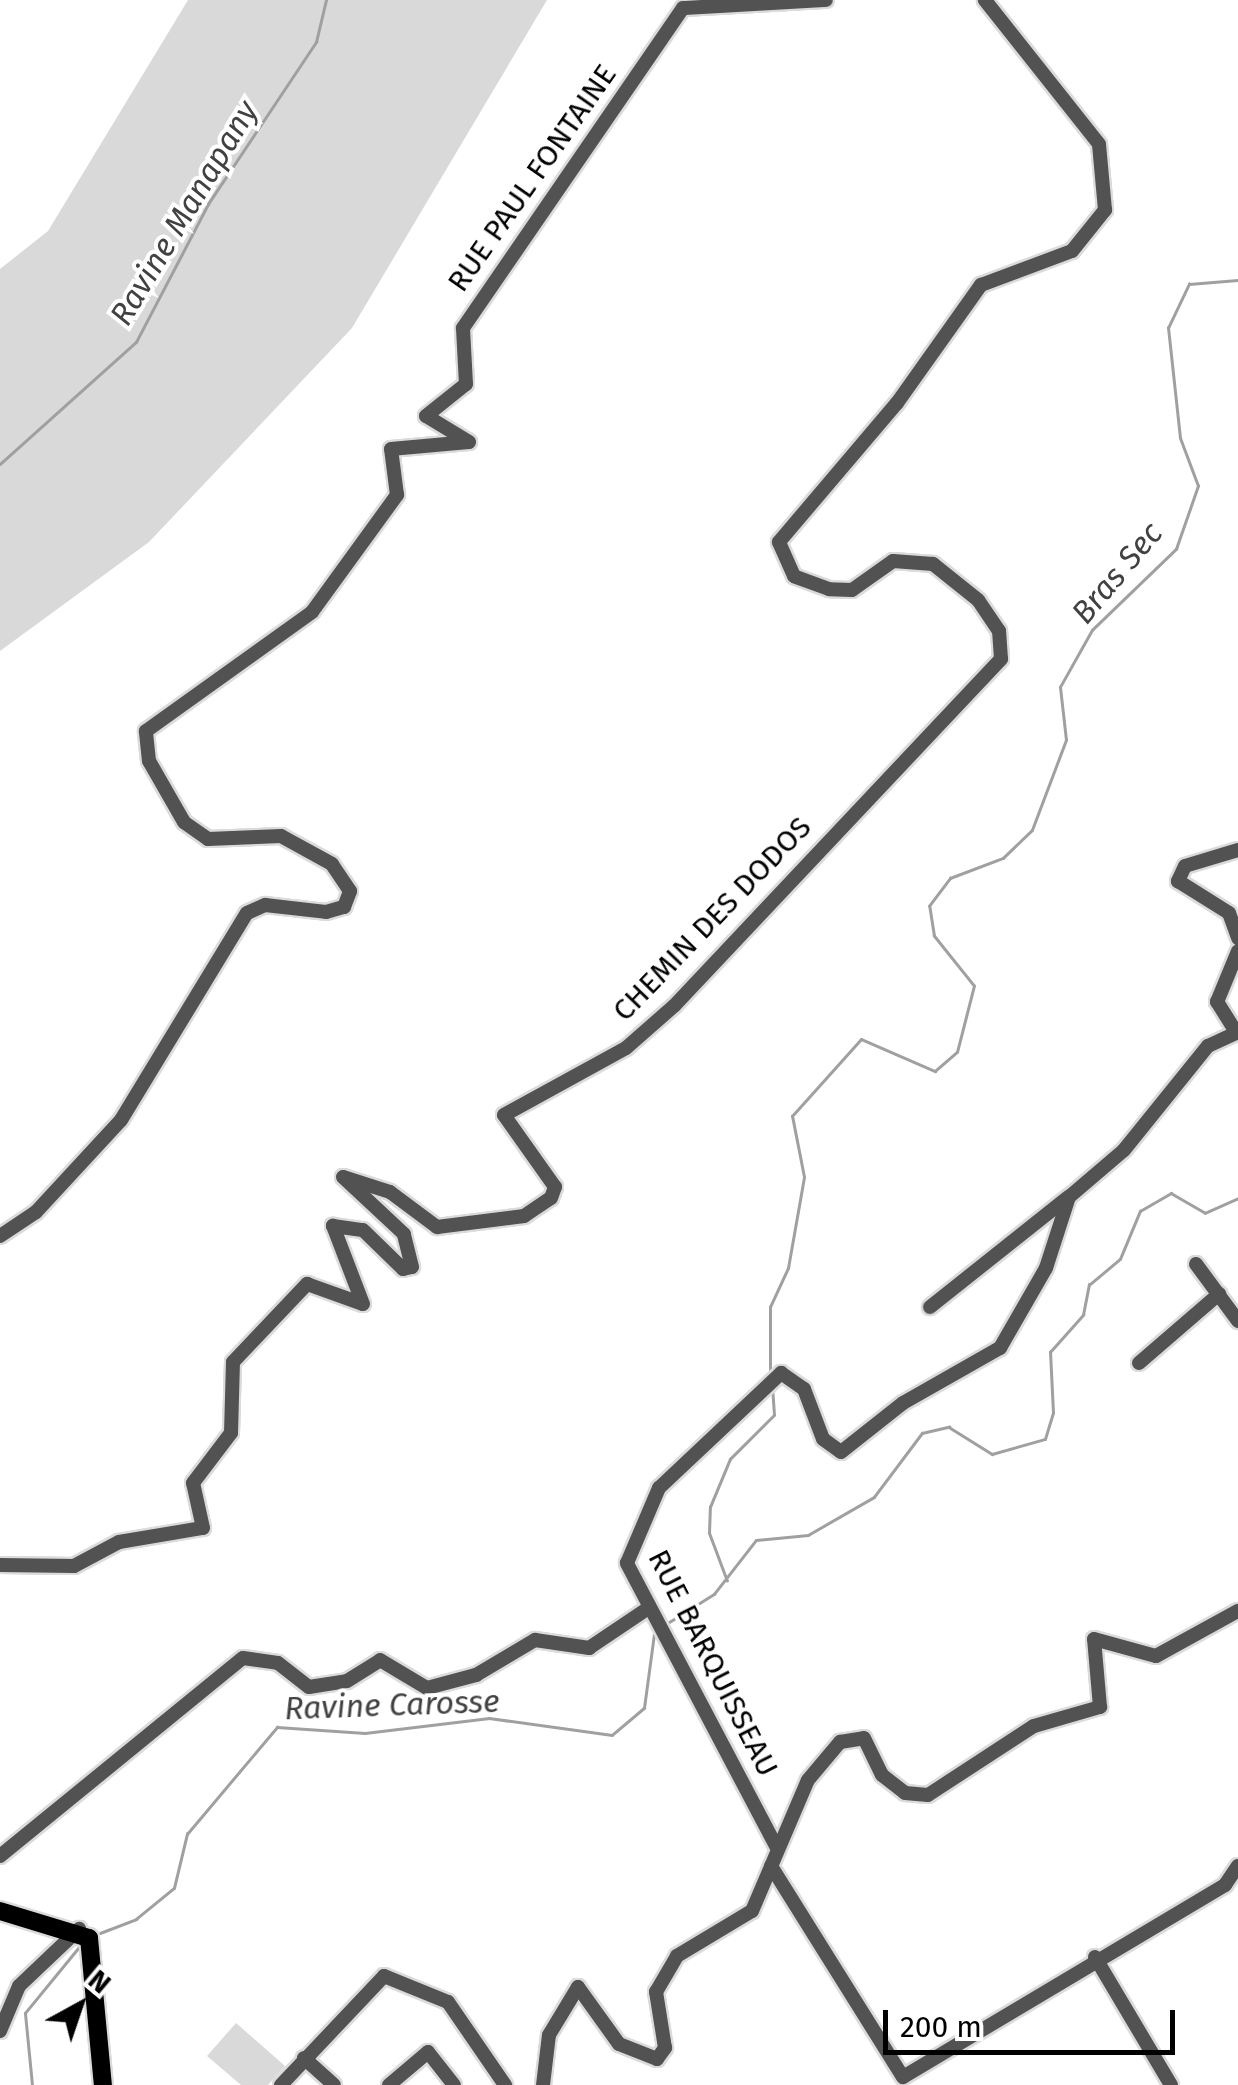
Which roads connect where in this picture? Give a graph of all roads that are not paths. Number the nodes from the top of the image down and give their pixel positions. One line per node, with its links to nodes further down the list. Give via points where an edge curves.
1 (826, 0): 8 (street, RUE PAUL FONTAINE, via 682,8 464,328 466,384 426,416 470,442 391,449 397,494 312,612 146,731 150,760 184,822 208,839 282,836 332,864 350,891 344,907 326,912 265,906 247,913 121,1120 36,1212)
2 (984, 0): 14 (street, CHEMIN DES DODOS, via 1099,144 1106,210 1072,250 982,285 897,403 779,542 794,576 828,589 852,590 894,561 933,564 978,600 999,631 1002,659 674,1006 626,1048 504,1115 555,1187 551,1198 524,1216 437,1227 390,1192 343,1176 404,1234 412,1268 403,1269 364,1230 333,1226 363,1304 307,1284 233,1362 231,1432 193,1484 203,1528 119,1542 74,1566)
3 (1238, 850): 4 (street, via 1185,866 1178,882 1229,913)
4 (1238, 938)
5 (1238, 951): 6 (street, via 1217,1002)
6 (1237, 1032): 7 (street, via 1208,1046 1124,1150)
7 (1069, 1196): 11 (street); 15 (street, RUE BARQUISSEAU, via 1046,1268 1000,1348 841,1452 823,1439 804,1388 781,1373 703,1456 665,1480 646,1531 625,1552)
8 (0, 1236)
9 (1196, 1264): 10 (street)
10 (1220, 1294): 12 (street); 13 (street)
11 (930, 1307)
12 (1238, 1321)
13 (1139, 1362)
14 (0, 1565)
15 (650, 1607): 17 (street, RUE BARQUISSEAU); 18 (street, via 589,1648 535,1640 476,1675 427,1688 380,1660 347,1681 309,1686 278,1663 243,1658)
16 (1238, 1610): 17 (street, via 1156,1656 1094,1640 1100,1707 1034,1726 928,1795 905,1793 882,1775 864,1738 840,1742 808,1780)
17 (776, 1846): 19 (street)
18 (0, 1856)
19 (770, 1866): 26 (street); 33 (street, via 752,1911 676,1956 656,1992 665,2048 657,2059 618,2044 578,1987 548,2035)
20 (1238, 1866): 23 (street, via 1225,1884)
21 (0, 1911): 22 (main road)
22 (79, 1929): 24 (street, via 20,1986); 27 (main road, via 95,1952 89,1990)
23 (1095, 1957): 26 (street); 34 (street)
24 (0, 2031)
25 (304, 2058): 28 (street); 29 (street); 32 (street, via 368,1989 396,1978 466,2020)
26 (898, 2081)
27 (104, 2085)
28 (282, 2085)
29 (334, 2085)
30 (389, 2085): 31 (street, via 428,2052)
31 (454, 2085)
32 (505, 2085)
33 (542, 2085)
34 (1172, 2085)

